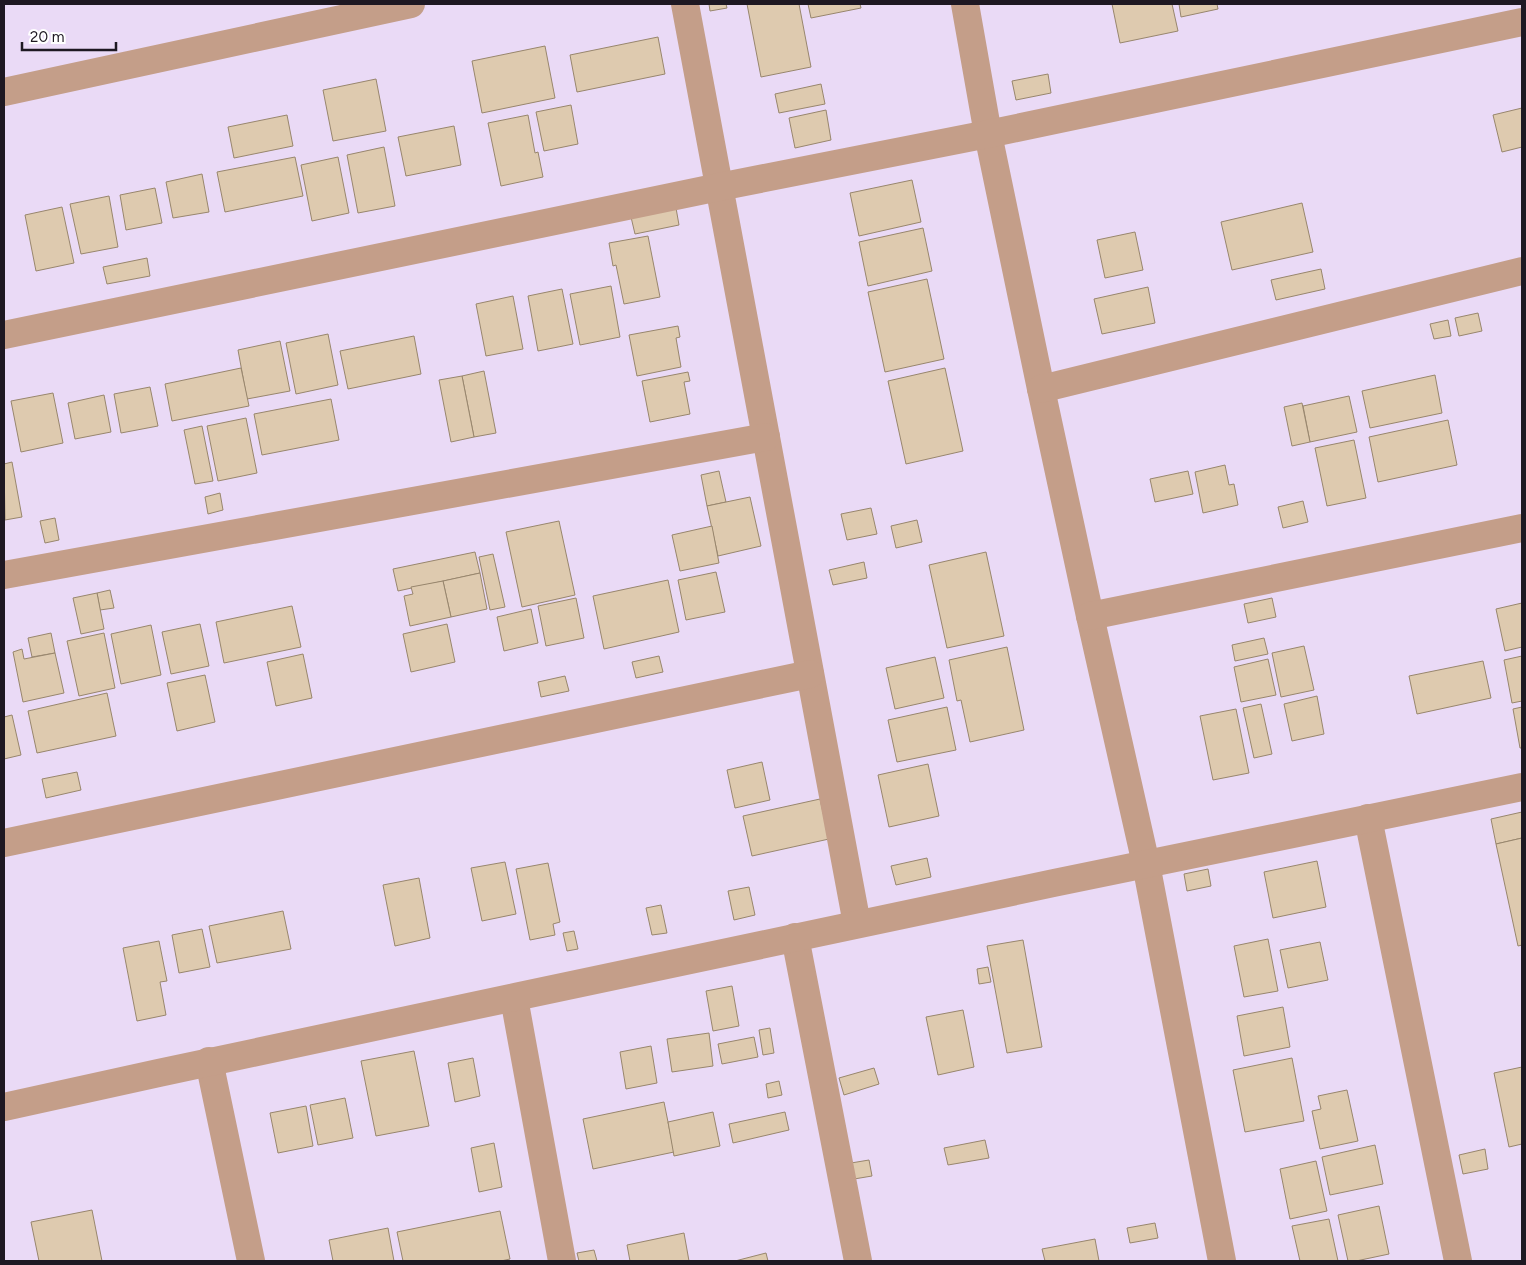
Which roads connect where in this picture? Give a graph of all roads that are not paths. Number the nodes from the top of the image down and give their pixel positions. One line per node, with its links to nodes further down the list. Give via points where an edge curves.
1 (411, 4): 5 (street)
2 (685, 4): 7 (street)
3 (965, 4): 6 (street)
4 (1522, 22): 6 (street)
5 (4, 92)
6 (988, 134): 7 (street); 10 (street)
7 (719, 187): 9 (street); 11 (street)
8 (1522, 271): 10 (street)
9 (4, 335)
10 (1041, 389): 14 (street)
11 (766, 437): 13 (street); 15 (street)
12 (1522, 528): 14 (street)
13 (4, 575)
14 (1090, 616): 19 (street)
15 (810, 674): 18 (street); 20 (street)
16 (1522, 787): 17 (street)
17 (1368, 818): 19 (street); 29 (street)
18 (4, 843)
19 (1146, 864): 20 (street); 28 (street)
20 (857, 924): 21 (street)
21 (795, 937): 22 (street); 27 (street)
22 (514, 998): 23 (street); 26 (street)
23 (209, 1061): 24 (street); 25 (street)
24 (4, 1107)
25 (251, 1261)
26 (562, 1261)
27 (858, 1261)
28 (1222, 1261)
29 (1458, 1261)

